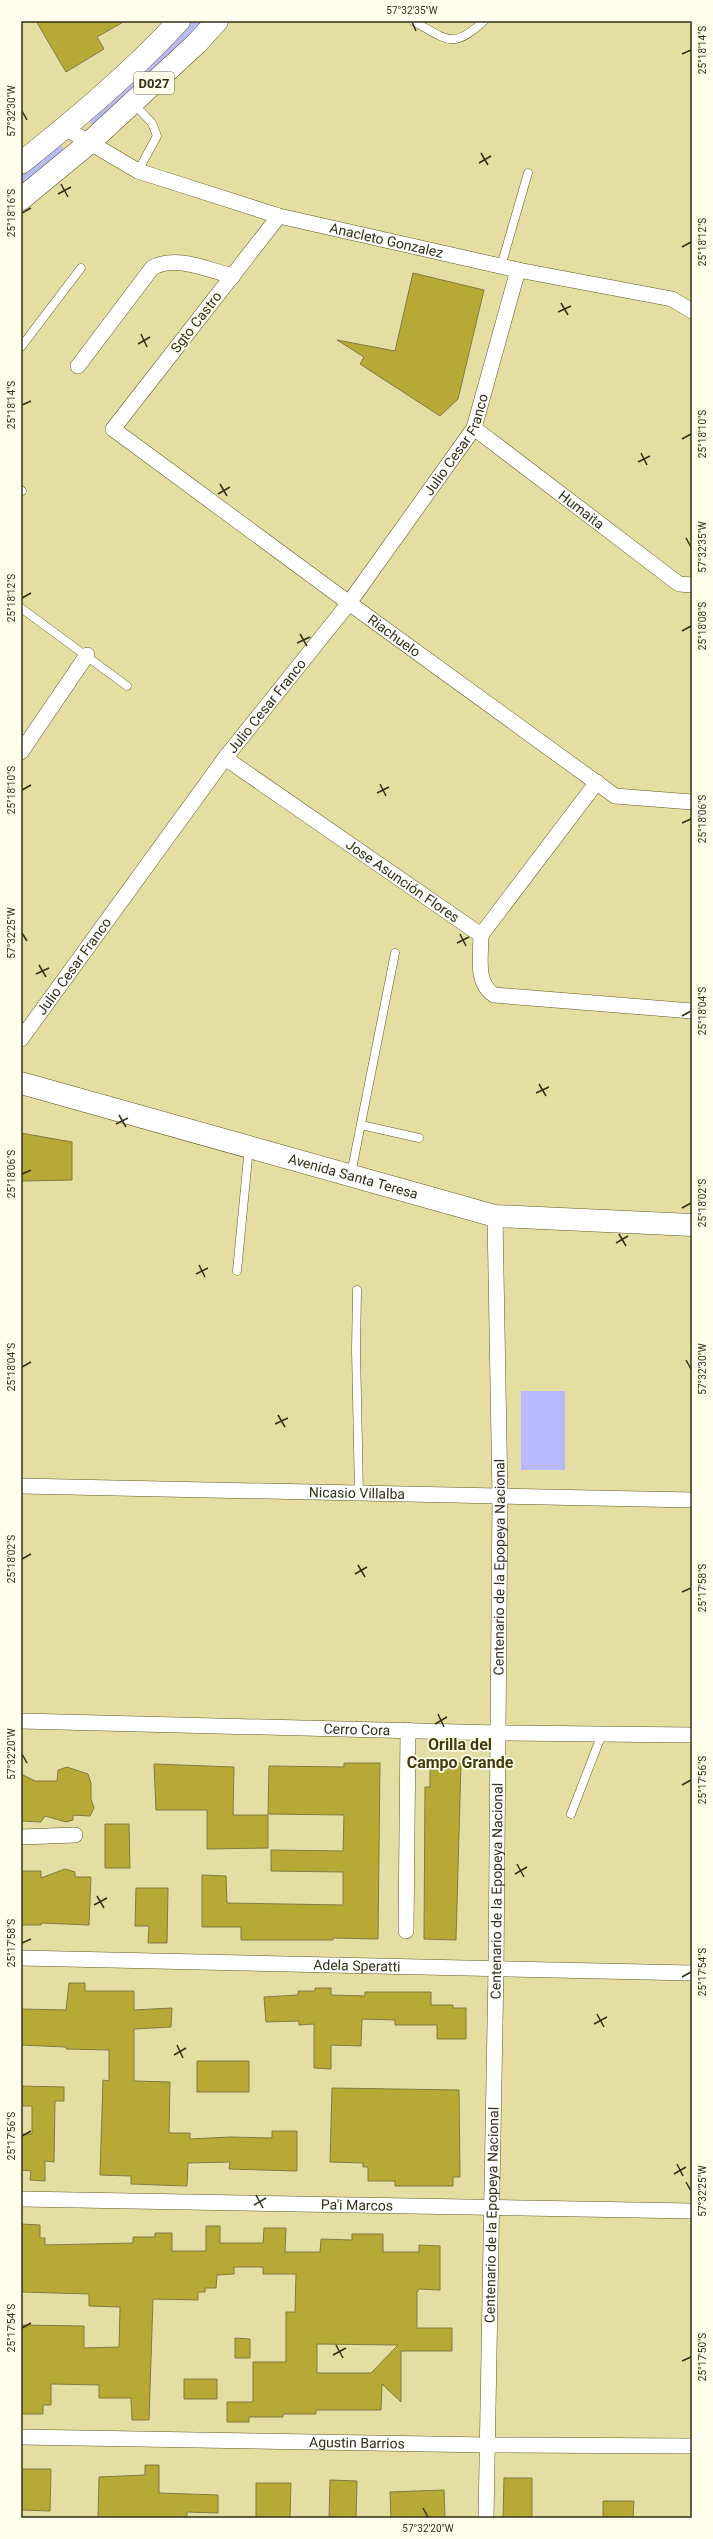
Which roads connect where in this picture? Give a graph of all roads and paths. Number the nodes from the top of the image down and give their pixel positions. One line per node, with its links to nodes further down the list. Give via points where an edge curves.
1 (178, 21): 6 (main road, D027, via 152,49)
2 (217, 21): 5 (main road, D027)
3 (413, 21): 4 (lane, via 446,39 458,40)
4 (484, 21)
5 (132, 102): 7 (main road, D027); 9 (lane, via 152,123 157,136)
6 (65, 128): 7 (street, Anacleto Gonzalez); 8 (main road, D027)
7 (89, 143): 9 (street, Anacleto Gonzalez); 11 (main road, D027)
8 (21, 163)
9 (138, 171): 12 (street, Anacleto Gonzalez)
10 (528, 174): 13 (lane)
11 (21, 199)
12 (279, 216): 13 (street, Anacleto Gonzalez); 16 (street, Sgto Castro)
13 (501, 266): 15 (street, Anacleto Gonzalez)
14 (81, 268): 18 (lane)
15 (518, 270): 17 (street, Anacleto Gonzalez, via 672,299); 21 (street, Julio Cesar Franco)
16 (233, 276): 19 (street, via 172,261 161,262 152,268); 20 (street, Sgto Castro)
17 (692, 311)
18 (21, 347)
19 (78, 366)
20 (113, 428): 23 (street, Riachuelo)
21 (474, 428): 22 (street, Humaita, via 679,584); 23 (street, Julio Cesar Franco)
22 (692, 585)
23 (349, 603): 28 (street, Julio Cesar Franco); 29 (street, Riachuelo)
24 (21, 608): 25 (lane)
25 (87, 656): 26 (lane); 27 (street)
26 (127, 686)
27 (21, 752)
28 (225, 758): 31 (street, Jose Asunción Flores); 34 (street, Julio Cesar Franco)
29 (596, 782): 30 (street, Riachuelo, via 615,796); 31 (street)
30 (692, 802)
31 (481, 935): 33 (street, via 481,983 485,990 494,995)
32 (395, 953): 36 (lane)
33 (692, 1011)
34 (21, 1039)
35 (21, 1083): 38 (main road, Avenida Santa Teresa)
36 (360, 1125): 37 (lane); 39 (lane)
37 (419, 1138)
38 (249, 1147): 39 (main road, Avenida Santa Teresa); 42 (lane)
39 (351, 1175): 40 (main road, Avenida Santa Teresa)
40 (495, 1216): 41 (main road, Avenida Santa Teresa); 46 (street, Centenario de la Epopeya Nacional)
41 (692, 1225)
42 (238, 1271)
43 (357, 1290): 45 (lane)
44 (21, 1486): 45 (street, Nicasio Villalba)
45 (359, 1494): 46 (street, Nicasio Villalba)
46 (500, 1497): 47 (street, Nicasio Villalba); 50 (street, Centenario de la Epopeya Nacional)
47 (692, 1500)
48 (21, 1721): 49 (street, Cerro Cora)
49 (408, 1730): 50 (street, Cerro Cora); 56 (street)
50 (498, 1733): 51 (street, Cerro Cora); 58 (street, Centenario de la Epopeya Nacional)
51 (602, 1734): 52 (street, Cerro Cora); 53 (lane)
52 (692, 1735)
53 (571, 1814)
54 (75, 1835): 55 (street)
55 (21, 1837)
56 (406, 1932)
57 (21, 1958): 58 (street, Adela Speratti)
58 (496, 1969): 59 (street, Adela Speratti); 61 (street, Centenario de la Epopeya Nacional)
59 (692, 1973)
60 (21, 2199): 61 (street, Pa'i Marcos)
61 (491, 2208): 62 (street, Pa'i Marcos); 64 (street, Centenario de la Epopeya Nacional)
62 (692, 2210)
63 (21, 2437): 64 (street, Agustin Barrios)
64 (488, 2445): 65 (street, Agustin Barrios); 66 (street, Centenario de la Epopeya Nacional)
65 (692, 2446)
66 (486, 2518)

